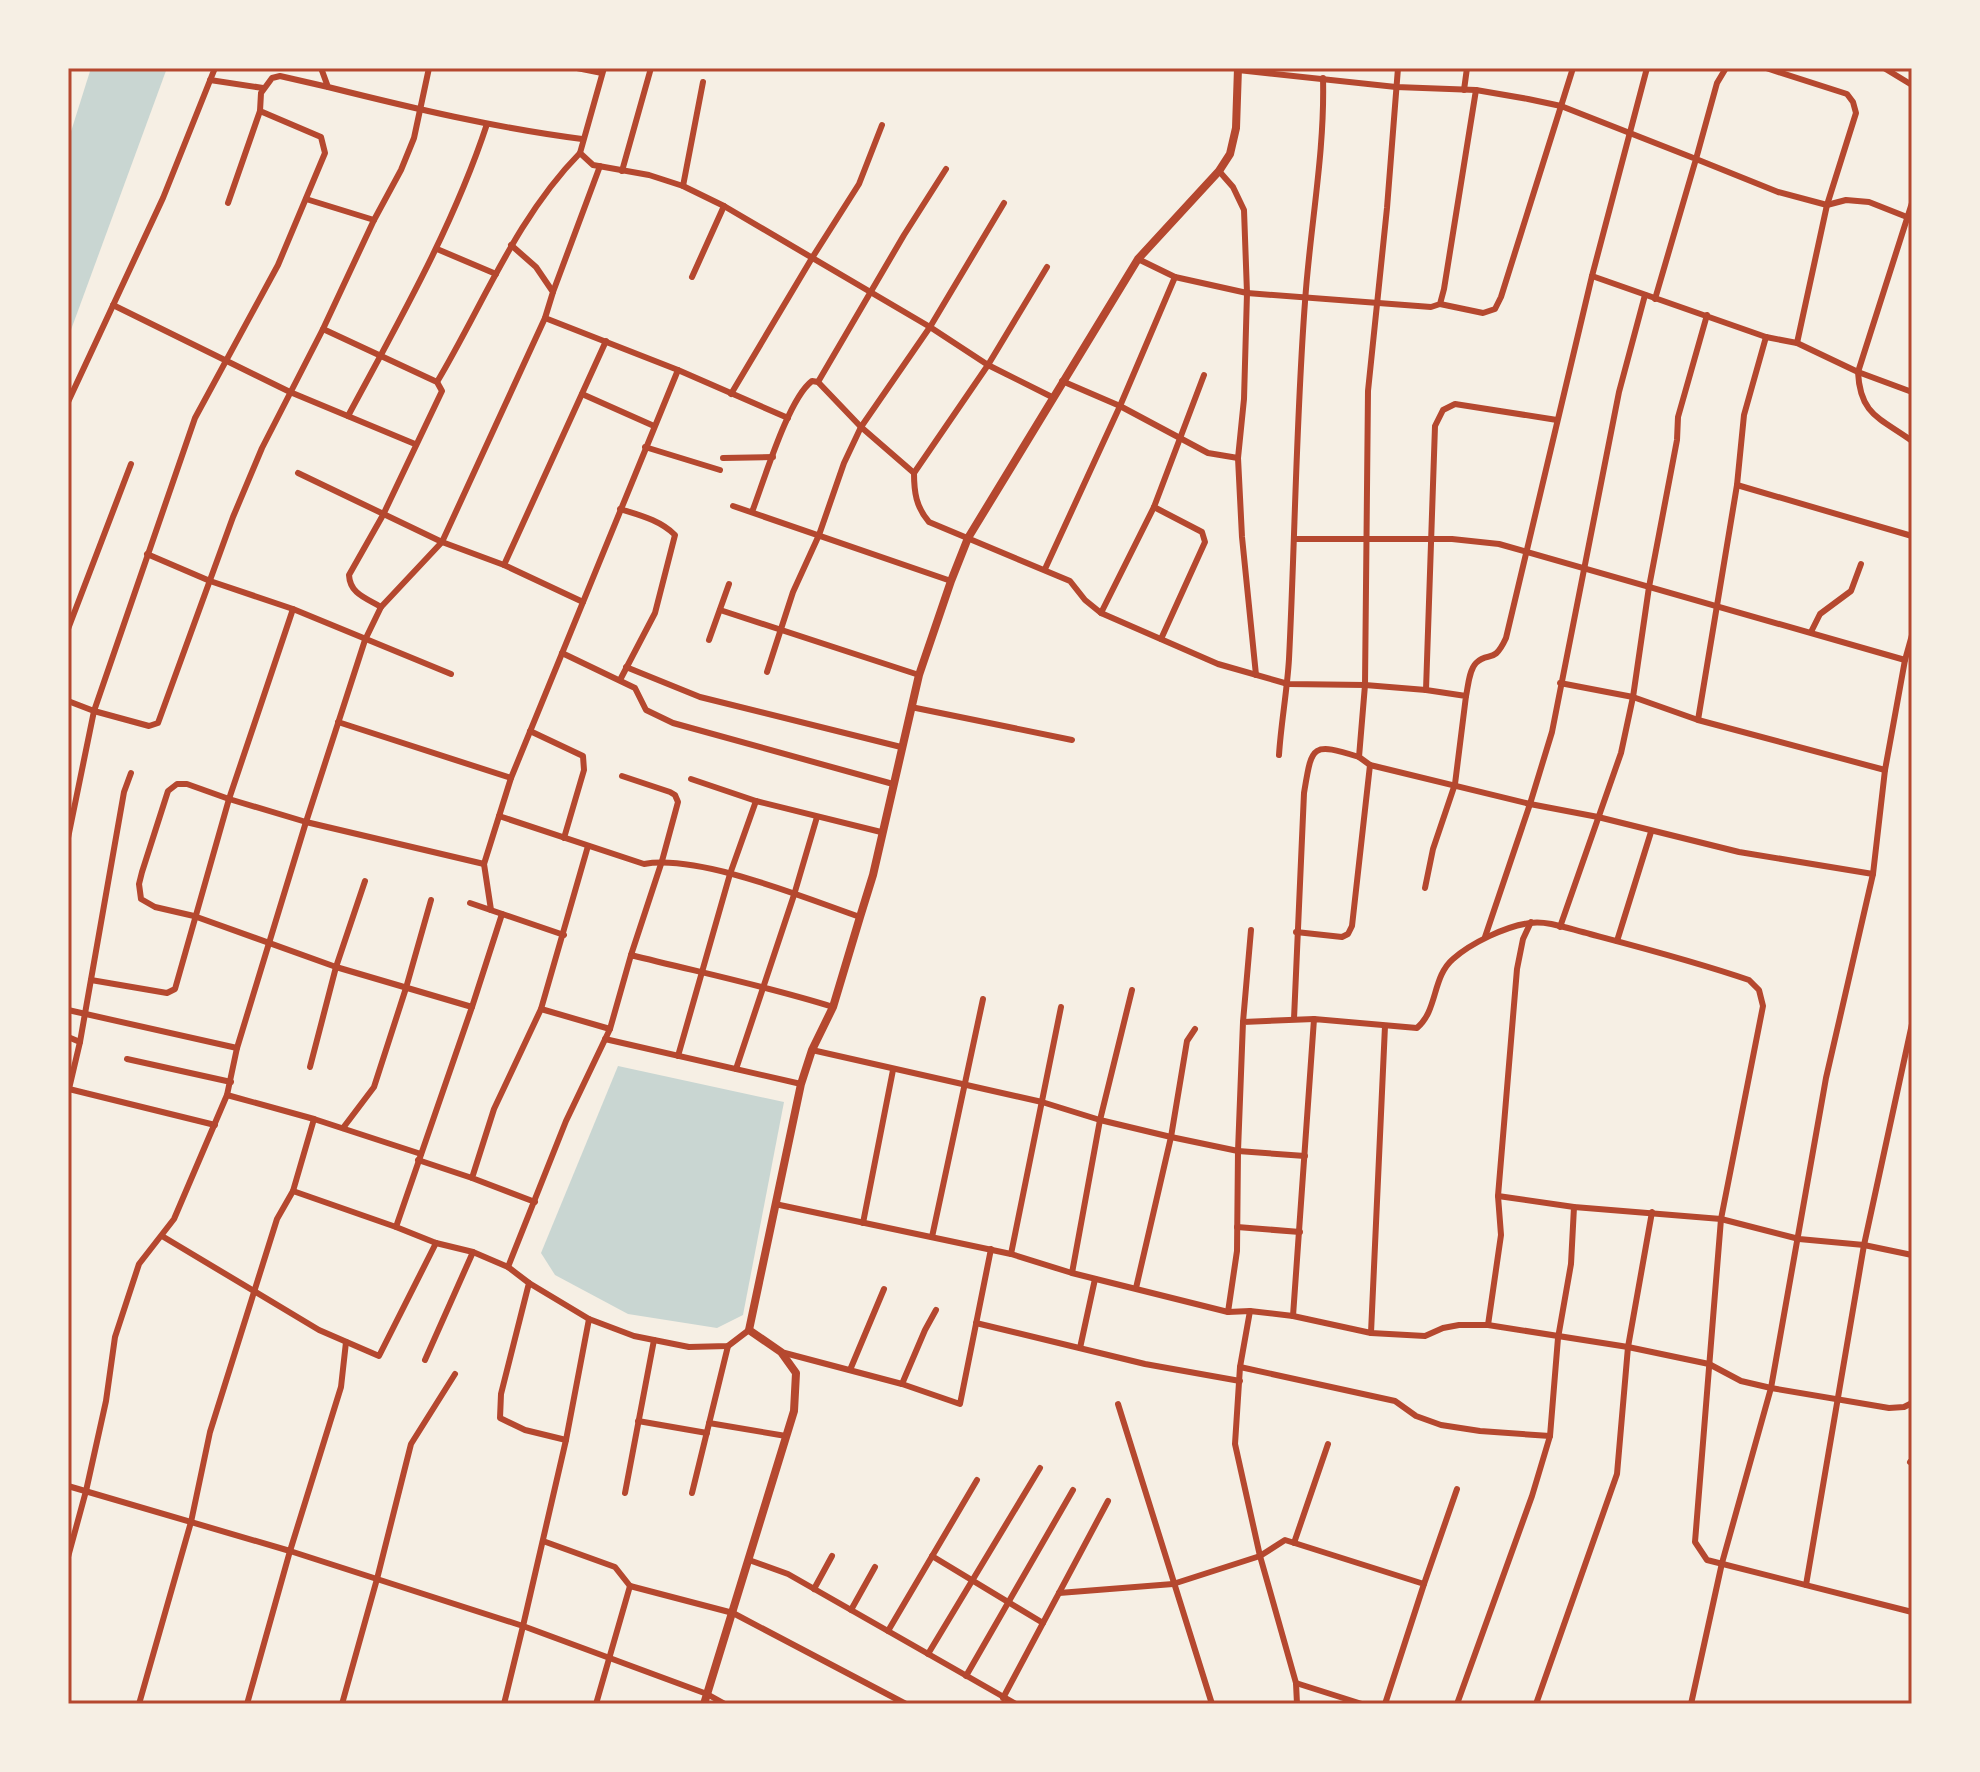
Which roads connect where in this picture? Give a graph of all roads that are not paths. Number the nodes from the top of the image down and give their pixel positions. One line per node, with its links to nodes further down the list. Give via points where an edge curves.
1 (215, 68): 16 (street)
2 (321, 68): 20 (street)
3 (429, 68): 27 (street)
4 (577, 68): 14 (street)
5 (651, 68): 37 (street)
6 (1398, 68): 21 (street)
7 (1467, 68): 23 (street)
8 (1573, 68): 26 (street)
9 (1647, 68): 31 (street)
10 (1726, 68): 34 (street)
11 (1766, 68): 44 (street, via 1847,94 1853,102 1856,113)
12 (1884, 68): 18 (street)
13 (1238, 69): 15 (street); 38 (main road, via 1236,128)
14 (603, 70): 32 (street)
15 (1323, 78): 21 (street); 61 (street)
16 (210, 80): 19 (street); 65 (street)
17 (703, 82): 39 (street)
18 (1912, 85)
19 (249, 87): 22 (street); 25 (street)
20 (328, 87): 22 (street, via 280,76); 27 (street)
21 (1396, 87): 23 (street); 63 (street)
22 (263, 88): 25 (street)
23 (1464, 90): 24 (street)
24 (1476, 90): 26 (street); 64 (street)
25 (260, 98): 28 (street)
26 (1561, 106): 31 (street); 64 (street, via 1495,309 1483,313)
27 (420, 110): 29 (street); 47 (street, via 401,170)
28 (260, 111): 40 (street, via 321,137 325,153); 41 (street)
29 (487, 124): 32 (street); 49 (street)
30 (882, 125): 50 (street, via 859,184)
31 (1631, 132): 34 (street); 54 (street)
32 (582, 139): 33 (street)
33 (580, 153): 35 (street); 48 (street)
34 (1696, 159): 44 (street); 62 (street)
35 (600, 166): 37 (street); 58 (street)
36 (946, 169): 57 (street)
37 (622, 171): 39 (street)
38 (1219, 171): 51 (main road); 59 (street, via 1244,210)
39 (683, 186): 45 (street)
40 (306, 199): 47 (street); 74 (street)
41 (228, 203)
42 (1004, 203): 68 (street)
43 (1912, 203): 46 (street)
44 (1827, 205): 46 (street, via 1869,202); 72 (street)
45 (724, 206): 50 (street); 55 (street)
46 (1910, 219): 77 (street)
47 (374, 220): 69 (street)
48 (511, 245): 53 (street); 58 (street)
49 (437, 249): 53 (street); 73 (street)
50 (812, 258): 57 (street); 85 (street)
51 (1138, 259): 56 (street); 79 (main road)
52 (1047, 267): 75 (street)
53 (496, 274): 80 (street)
54 (1592, 276): 60 (street); 91 (street)
55 (692, 277)
56 (1175, 277): 59 (street); 88 (street)
57 (870, 291): 68 (street); 81 (street)
58 (553, 292): 67 (street)
59 (1247, 293): 61 (street); 100 (street)
60 (1645, 295): 62 (street); 122 (street, via 1619,392)
61 (1305, 296): 63 (street); 115 (street)
62 (1655, 299): 66 (street)
63 (1376, 303): 64 (street, via 1417,308); 114 (street)
64 (1440, 304)
65 (113, 305): 74 (street); 87 (street)
66 (1707, 315): 70 (street); 127 (street, via 1678,417)
67 (545, 318): 71 (street); 117 (street)
68 (930, 327): 75 (street); 93 (street)
69 (323, 329): 73 (street); 82 (street)
70 (1766, 337): 72 (street); 105 (street, via 1744,415)
71 (606, 341): 76 (street); 84 (street)
72 (1797, 343): 77 (street)
73 (381, 355): 80 (street); 89 (street)
74 (227, 361): 82 (street); 119 (street, via 195,418)
75 (988, 365): 86 (street); 104 (street)
76 (678, 370): 85 (street); 92 (street)
77 (1858, 372): 83 (street); 95 (street, via 1866,408)
78 (1204, 375): 94 (street)
79 (1062, 381): 86 (main road); 88 (street)
80 (437, 382): 96 (street, via 442,391)
81 (818, 382): 90 (street, via 806,385); 93 (street)
82 (290, 392): 89 (street); 124 (street)
83 (1912, 392)
84 (582, 394): 92 (street); 121 (street)
85 (731, 394): 90 (street)
86 (1052, 397): 113 (main road)
87 (68, 402)
88 (1120, 406): 94 (street); 123 (street)
89 (348, 416): 96 (street)
90 (788, 418): 98 (street)
91 (1557, 420): 116 (street, via 1455,404 1443,410 1435,426); 118 (street)
92 (654, 426): 97 (street)
93 (861, 427): 104 (street); 111 (street)
94 (1179, 440): 100 (street); 107 (street)
95 (1912, 441)
96 (415, 444): 110 (street)
97 (645, 447): 102 (street); 108 (street)
98 (773, 457): 99 (street); 109 (street)
99 (723, 458)
100 (1238, 458): 147 (street)
101 (131, 464): 134 (street)
102 (720, 470)
103 (298, 473): 110 (street)
104 (914, 473): 113 (street, via 914,493 929,522)
105 (1737, 485): 112 (street); 129 (street)
106 (733, 506): 109 (street)
107 (1154, 507): 133 (street); 138 (street, via 1202,532 1205,542)
108 (620, 509): 128 (street); 143 (street, via 675,535 655,613)
109 (752, 512): 111 (street)
110 (383, 515): 117 (street); 130 (street, via 349,575 356,593)
111 (819, 535): 125 (street); 135 (street)
112 (1912, 536)
113 (968, 538): 123 (street); 125 (main road)
114 (1365, 538): 115 (street); 116 (street); 151 (street)
115 (1295, 539): 150 (street)
116 (1431, 539): 118 (street, via 1499,544); 152 (street)
117 (442, 542): 121 (street); 130 (street)
118 (1526, 552): 122 (street); 153 (street, via 1506,638 1499,653 1473,666)
119 (147, 554): 124 (street); 157 (street)
120 (1861, 564): 136 (street, via 1851,591 1820,614)
121 (504, 565): 128 (street)
122 (1584, 568): 127 (street); 149 (street)
123 (1045, 569): 133 (street, via 1070,581)
124 (210, 581): 131 (street); 157 (street, via 158,723 149,726)
125 (951, 581): 146 (main road)
126 (729, 584): 132 (street)
127 (1649, 587): 129 (street); 154 (street)
128 (583, 602): 141 (street)
129 (1715, 606): 136 (street); 158 (street)
130 (381, 607): 139 (street)
131 (293, 609): 139 (street); 173 (street)
132 (720, 610): 135 (street); 140 (street)
133 (1101, 613): 138 (street)
134 (68, 628)
135 (781, 630): 144 (street); 146 (street)
136 (1811, 632): 142 (street)
137 (1912, 635): 142 (street)
138 (1161, 639): 147 (street)
139 (365, 640): 145 (street); 159 (street)
140 (709, 640)
141 (562, 653): 148 (street); 160 (street)
142 (1905, 660): 166 (street)
143 (626, 667): 148 (street); 162 (street, via 700,697)
144 (767, 672)
145 (451, 674)
146 (919, 675): 156 (main road)
147 (1256, 675): 150 (street)
148 (620, 680): 171 (street, via 639,692 646,710 673,723)
149 (1560, 683): 154 (street); 175 (street, via 1552,732)
150 (1288, 684): 151 (street); 163 (street)
151 (1365, 685): 152 (street); 164 (street)
152 (1426, 690): 153 (street)
153 (1466, 696): 172 (street)
154 (1633, 697): 158 (street); 178 (street, via 1621,753)
155 (68, 701): 157 (street)
156 (911, 707): 161 (street); 162 (main road)
157 (94, 711): 182 (street)
158 (1698, 720): 166 (street)
159 (338, 722): 169 (street); 179 (street)
160 (530, 731): 169 (street); 183 (street, via 583,756 584,770)
161 (1072, 740)
162 (901, 747): 171 (main road)
163 (1279, 755)
164 (1359, 757): 165 (street); 201 (street, via 1325,747 1309,760)
165 (1370, 765): 172 (street); 201 (street, via 1352,926 1342,937)
166 (1885, 770): 188 (street)
167 (131, 773): 209 (street)
168 (622, 776): 185 (street, via 677,798)
169 (511, 778): 176 (street)
170 (691, 779): 174 (street)
171 (893, 784): 180 (main road)
172 (1455, 784): 175 (street); 190 (street)
173 (229, 799): 179 (street); 196 (street); 196 (street, via 187,784 168,791 142,872 141,899)
174 (756, 801): 177 (street); 187 (street)
175 (1530, 804): 178 (street); 203 (street)
176 (499, 816): 183 (street); 186 (street)
177 (817, 817): 180 (street); 191 (street)
178 (1598, 817): 181 (street); 199 (street)
179 (306, 822): 186 (street); 205 (street)
180 (881, 832): 197 (main road)
181 (1651, 832): 188 (street); 204 (street)
182 (68, 838)
183 (564, 838): 184 (street)
184 (588, 846): 185 (street, via 644,864); 202 (street)
185 (662, 861): 187 (street); 206 (street)
186 (484, 864): 194 (street)
187 (730, 874): 191 (street); 208 (street)
188 (1873, 874): 265 (street, via 1826,1078)
189 (365, 881): 207 (street)
190 (1425, 888)
191 (794, 895): 197 (street); 210 (street)
192 (431, 900): 211 (street)
193 (470, 903): 194 (street)
194 (491, 910): 195 (street)
195 (502, 914): 202 (street); 214 (street)
196 (194, 916): 205 (street); 209 (street, via 172,992)
197 (860, 917): 215 (main road)
198 (1531, 922): 199 (street); 203 (street); 253 (street, via 1517,969)
199 (1560, 927): 204 (street)
200 (1251, 930): 222 (street)
201 (1296, 932): 220 (street)
202 (564, 935): 217 (street)
203 (1485, 937): 224 (street, via 1449,962 1425,1021 1417,1028)
204 (1617, 941): 258 (street, via 1749,980 1759,990 1763,1006)
205 (268, 942): 207 (street); 230 (street)
206 (631, 955): 208 (street); 225 (street)
207 (336, 967): 211 (street); 234 (street)
208 (703, 974): 210 (street); 232 (street)
209 (91, 980): 219 (street)
210 (765, 986): 215 (street); 235 (street)
211 (406, 988): 214 (street); 246 (street, via 374,1087)
212 (1132, 990): 244 (street)
213 (983, 999): 239 (street)
214 (472, 1007): 250 (street)
215 (833, 1007): 231 (main road)
216 (1061, 1007): 242 (street)
217 (541, 1009): 225 (street); 251 (street, via 494,1109)
218 (68, 1010): 219 (street)
219 (84, 1014): 229 (street); 230 (street)
220 (1294, 1019): 221 (street); 222 (street)
221 (1314, 1019): 224 (street); 249 (street)
222 (1243, 1022): 248 (street)
223 (1912, 1024): 267 (street)
224 (1385, 1026): 287 (street)
225 (610, 1029): 228 (street)
226 (1195, 1029): 247 (street, via 1187,1041)
227 (68, 1037): 229 (street)
228 (605, 1039): 232 (street); 254 (street)
229 (80, 1042): 240 (street)
230 (237, 1048): 237 (street)
231 (812, 1050): 236 (street); 238 (main road)
232 (678, 1056): 235 (street)
233 (127, 1059): 237 (street)
234 (310, 1067)
235 (736, 1069): 238 (street)
236 (893, 1070): 239 (street); 259 (street)
237 (231, 1082): 241 (street)
238 (801, 1084): 255 (main road)
239 (965, 1086): 242 (street); 264 (street)
240 (69, 1091): 245 (street)
241 (227, 1095): 243 (street); 245 (street)
242 (1042, 1102): 244 (street); 270 (street)
243 (314, 1119): 246 (street); 252 (street)
244 (1100, 1120): 247 (street); 273 (street)
245 (215, 1125): 263 (street)
246 (343, 1128): 250 (street)
247 (1171, 1137): 248 (street); 276 (street)
248 (1238, 1151): 249 (street); 261 (street)
249 (1305, 1156): 262 (street)
250 (420, 1157): 251 (street); 260 (street)
251 (472, 1178): 254 (street)
252 (293, 1191): 260 (street); 278 (street, via 277,1219)
253 (1498, 1196): 256 (street); 285 (street, via 1501,1235)
254 (535, 1202): 272 (street)
255 (775, 1204): 259 (street); 286 (main road)
256 (1574, 1207): 257 (street); 288 (street)
257 (1652, 1212): 258 (street); 292 (street)
258 (1721, 1219): 265 (street); 296 (street)
259 (863, 1223): 264 (street)
260 (396, 1227): 266 (street)
261 (1237, 1227): 262 (street); 281 (street)
262 (1300, 1232): 282 (street)
263 (162, 1236): 278 (street); 318 (street, via 139,1264 115,1337)
264 (932, 1237): 268 (street)
265 (1799, 1239): 267 (street); 302 (street)
266 (436, 1243): 269 (street); 290 (street, via 379,1356)
267 (1864, 1245): 271 (street); 303 (street)
268 (991, 1249): 270 (street); 284 (street)
269 (473, 1252): 272 (street); 295 (street)
270 (1011, 1254): 273 (street)
271 (1912, 1255)
272 (508, 1267): 275 (street)
273 (1072, 1273): 274 (street)
274 (1095, 1279): 276 (street); 293 (street)
275 (529, 1283): 283 (street); 311 (street, via 501,1394 500,1418)
276 (1136, 1288): 281 (street)
277 (884, 1289): 298 (street)
278 (254, 1292): 290 (street); 322 (street, via 210,1432)
279 (936, 1310): 301 (street)
280 (1250, 1311): 281 (street); 282 (street); 297 (street)
281 (1228, 1312)
282 (1293, 1316): 287 (street)
283 (589, 1319): 289 (street); 311 (street)
284 (976, 1323): 293 (street); 301 (street, via 960,1404)
285 (1488, 1325): 287 (street, via 1459,1325 1425,1336); 288 (street)
286 (749, 1330): 291 (street); 294 (main road)
287 (1371, 1333)
288 (1558, 1338): 292 (street); 310 (street)
289 (654, 1340): 291 (street, via 689,1347); 306 (street)
290 (346, 1342): 325 (street, via 341,1387)
291 (728, 1346): 307 (street)
292 (1628, 1347): 296 (street); 368 (street, via 1617,1474)
293 (1080, 1348): 300 (street)
294 (781, 1352): 298 (street); 309 (main road, via 796,1373)
295 (425, 1360)
296 (1709, 1364): 302 (street, via 1741,1381); 331 (street, via 1695,1542 1707,1560)
297 (1240, 1367): 300 (street); 310 (street, via 1395,1401 1441,1425)
298 (850, 1370): 301 (street)
299 (455, 1374): 333 (street, via 411,1444)
300 (1240, 1381): 328 (street, via 1235,1444)
301 (902, 1384)
302 (1771, 1388): 303 (street); 331 (street)
303 (1839, 1399): 304 (street, via 1889,1408); 337 (street)
304 (1912, 1403)
305 (1118, 1404): 335 (street)
306 (638, 1421): 308 (street); 319 (street)
307 (709, 1423): 308 (street); 309 (street)
308 (707, 1433): 320 (street)
309 (786, 1436): 330 (main road)
310 (1550, 1436): 367 (street)
311 (566, 1440): 323 (street)
312 (1328, 1444): 324 (street)
313 (1040, 1468): 334 (street)
314 (977, 1480): 327 (street)
315 (68, 1486): 318 (street)
316 (1457, 1489): 336 (street)
317 (1073, 1490): 341 (street)
318 (86, 1491): 322 (street); 329 (street)
319 (625, 1493)
320 (692, 1493)
321 (1108, 1501): 340 (street)
322 (191, 1522): 325 (street); 354 (street)
323 (543, 1541): 338 (street, via 615,1567); 346 (street)
324 (1294, 1543): 328 (street, via 1285,1540); 336 (street)
325 (290, 1551): 333 (street); 355 (street)
326 (832, 1556): 339 (street)
327 (932, 1556): 334 (street); 347 (street)
328 (1260, 1556): 335 (street); 351 (street)
329 (68, 1557)
330 (749, 1560): 339 (street); 344 (main road)
331 (1722, 1563): 337 (street); 369 (street)
332 (875, 1567): 342 (street)
333 (377, 1579): 346 (street); 356 (street)
334 (971, 1582): 341 (street); 348 (street)
335 (1173, 1584): 340 (street); 363 (street)
336 (1424, 1584): 366 (street)
337 (1806, 1585): 343 (street)
338 (630, 1586): 344 (street); 349 (street)
339 (814, 1589): 342 (street)
340 (1059, 1593): 345 (street)
341 (1007, 1604): 345 (street); 350 (street)
342 (851, 1610): 347 (street)
343 (1912, 1612)
344 (733, 1613): 352 (main road); 361 (street)
345 (1043, 1623): 353 (street)
346 (523, 1626): 349 (street); 357 (street)
347 (888, 1631): 348 (street)
348 (928, 1654): 350 (street)
349 (609, 1658): 352 (street); 358 (street)
350 (966, 1676): 353 (street)
351 (1296, 1683): 364 (street); 365 (street)
352 (707, 1694): 359 (main road); 360 (street)
353 (1003, 1698): 362 (street)
354 (139, 1704)
355 (247, 1704)
356 (342, 1704)
357 (504, 1704)
358 (596, 1704)
359 (704, 1704)
360 (725, 1704)
361 (906, 1704)
362 (1016, 1704)
363 (1212, 1704)
364 (1297, 1704)
365 (1362, 1704)
366 (1385, 1704)
367 (1457, 1704)
368 (1536, 1704)
369 (1691, 1704)

